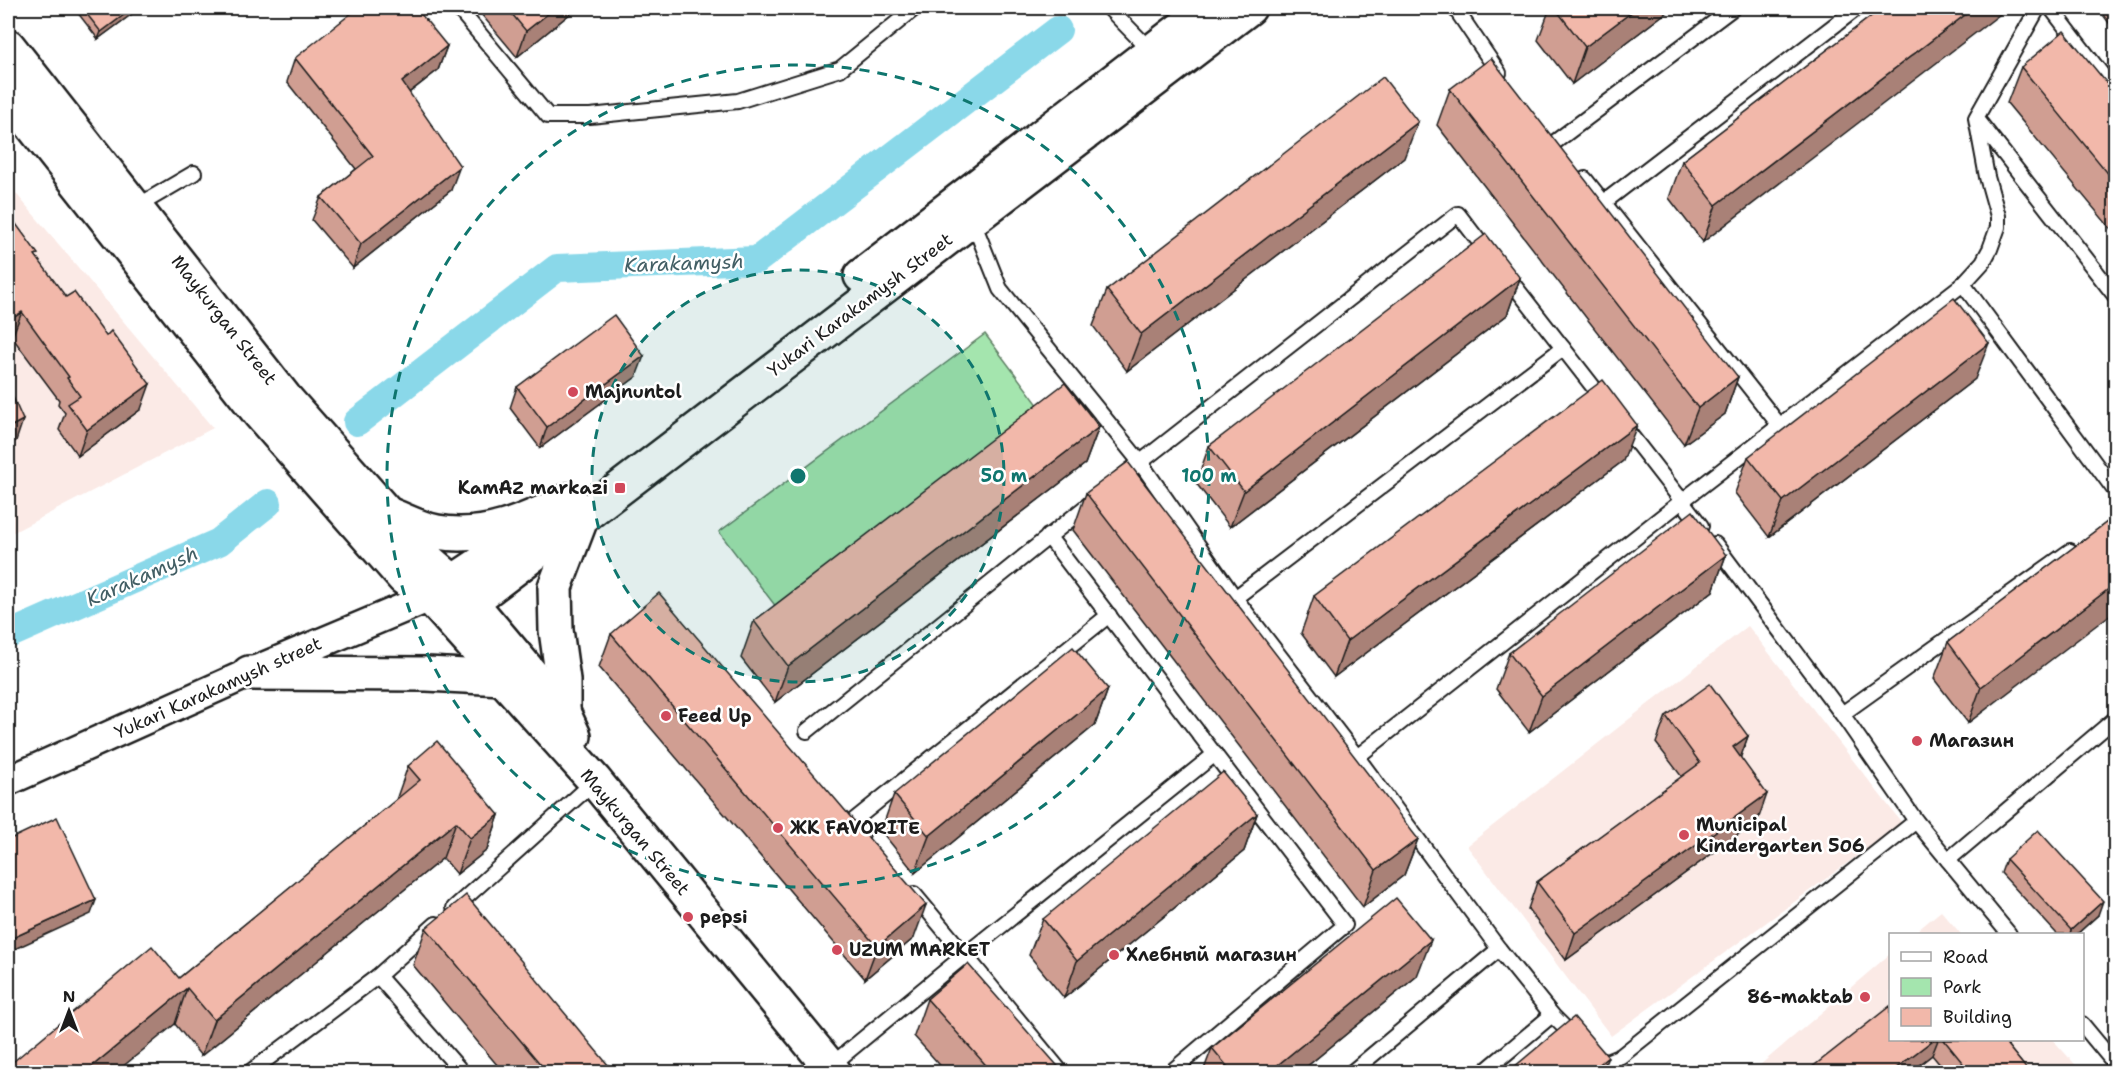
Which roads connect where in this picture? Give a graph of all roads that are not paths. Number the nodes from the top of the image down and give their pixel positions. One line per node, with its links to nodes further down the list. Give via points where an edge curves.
1 (458, 8): 2 (lane, via 548,116 590,116 738,101 840,69)
2 (915, 8)
3 (1109, 8): 12 (lane)
4 (1208, 8): 12 (main road, Yukari Karakamysh Street)
5 (1249, 8): 12 (main road, Yukari Karakamysh Street)
6 (1455, 8): 13 (lane)
7 (1733, 8): 17 (lane)
8 (1857, 8): 20 (lane)
9 (2038, 8): 16 (lane)
10 (2051, 8): 14 (lane)
11 (8, 46): 21 (main road, Maykurgan Street)
12 (1160, 60): 22 (main road, Yukari Karakamysh Street)
13 (1506, 81)
14 (2115, 93)
15 (8, 95): 26 (main road, Maykurgan Street)
16 (1976, 118): 23 (lane, via 1998,227 1983,262); 24 (lane)
17 (1555, 142)
18 (1576, 168): 20 (lane)
19 (194, 173): 21 (lane)
20 (1603, 203): 27 (lane)
21 (136, 207): 26 (main road, Maykurgan Street)
22 (964, 210): 28 (lane, via 1000,289); 31 (main road, Yukari Karakamysh Street)
23 (1963, 284): 27 (lane); 29 (lane)
24 (2115, 297)
25 (1563, 348): 28 (lane, via 1458,214); 30 (lane); 36 (lane)
26 (272, 406): 32 (main road, Maykurgan Street)
27 (1780, 426): 30 (lane)
28 (1140, 462): 33 (lane); 36 (lane)
29 (2115, 492)
30 (1682, 501): 41 (lane); 45 (lane)
31 (576, 509): 32 (main road, via 498,530 467,534 436,532); 35 (main road, Yukari Karakamysh Street, via 515,542); 40 (main road, via 555,587)
32 (371, 510): 35 (main road, Maykurgan Street, via 430,562)
33 (1048, 536): 37 (lane); 43 (lane)
34 (2078, 545): 41 (lane)
35 (452, 594): 38 (street, Yukari Karakamysh street); 39 (main road, Maykurgan Street); 40 (main road, Maykurgan Street)
36 (1235, 598): 45 (lane)
37 (1109, 615): 44 (lane); 49 (lane, via 852,822)
38 (249, 673): 39 (main road); 46 (street, Yukari Karakamysh street)
39 (503, 678): 47 (main road, Maykurgan Street)
40 (562, 712): 47 (main road, Maykurgan Street)
41 (1842, 714): 48 (lane)
42 (2115, 718): 50 (lane)
43 (807, 731)
44 (1215, 754): 54 (lane); 63 (lane, via 1345,926)
45 (1357, 756): 53 (lane)
46 (8, 781)
47 (594, 781): 55 (lane); 59 (main road, Maykurgan Street)
48 (1916, 821): 50 (lane); 56 (lane, via 1621,1056 1604,1063)
49 (875, 848)
50 (1948, 860): 52 (lane)
51 (905, 884): 54 (lane)
52 (2008, 933)
53 (1499, 949): 56 (lane); 64 (lane)
54 (965, 955): 59 (lane); 62 (lane)
55 (378, 976): 60 (lane); 61 (lane)
56 (1551, 1015): 65 (lane)
57 (2084, 1026): 58 (lane)
58 (2115, 1065)
59 (832, 1070)
60 (250, 1072)
61 (462, 1072)
62 (1061, 1072)
63 (1171, 1072)
64 (1352, 1072)
65 (1484, 1072)

